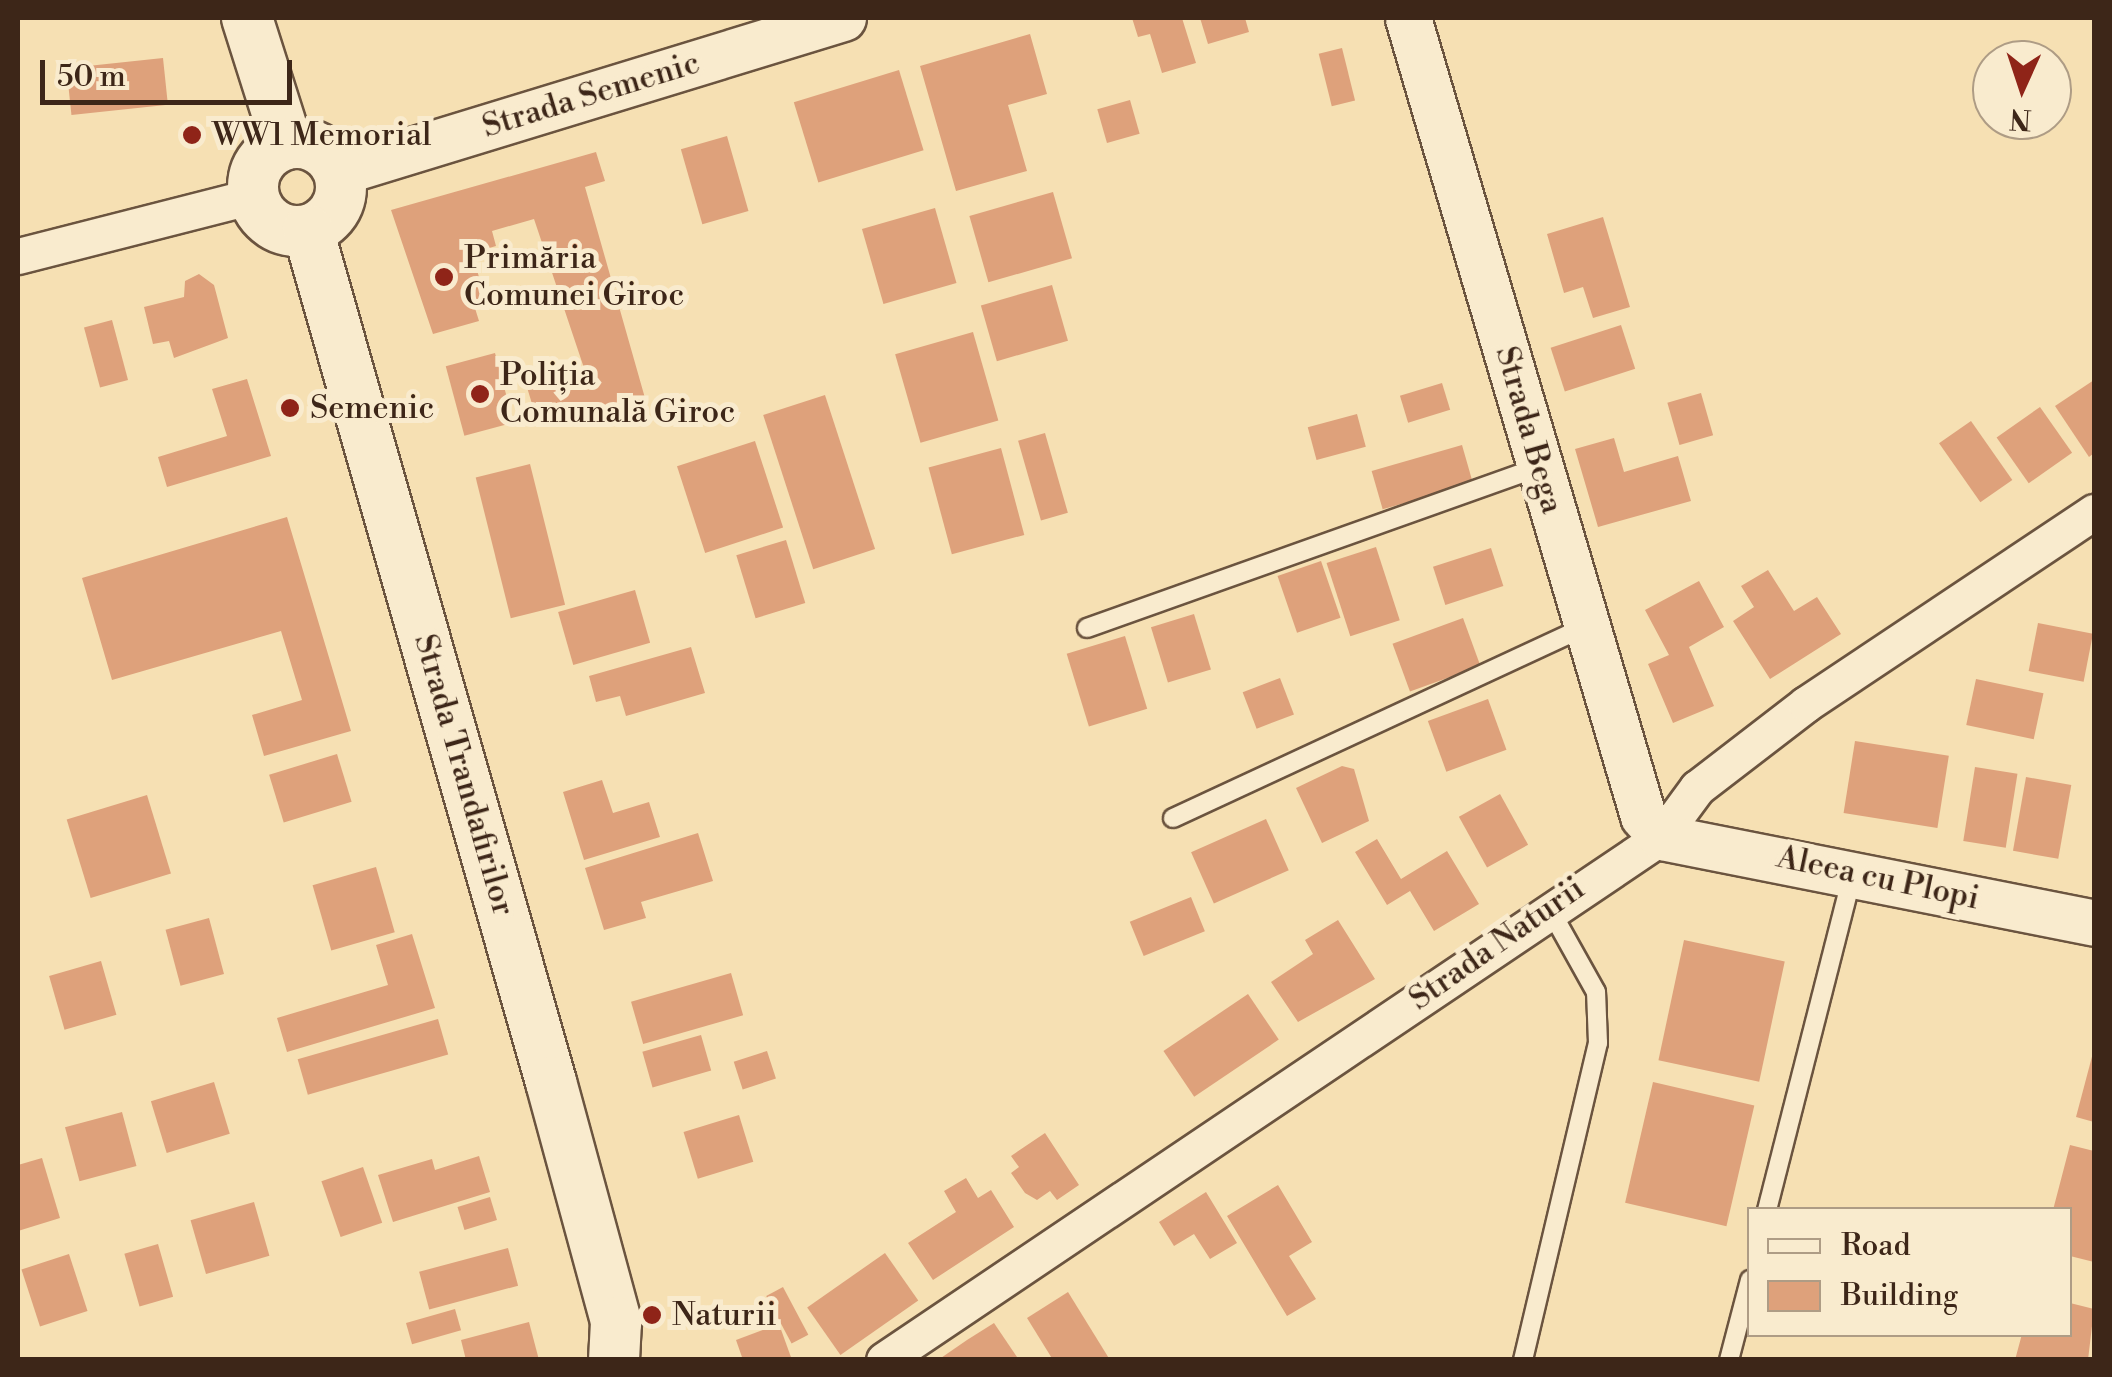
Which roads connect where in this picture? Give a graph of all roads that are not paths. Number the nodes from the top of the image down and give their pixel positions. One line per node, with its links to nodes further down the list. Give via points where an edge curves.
1 (247, 18): 4 (main road)
2 (843, 18): 5 (street, Strada Semenic)
3 (1408, 18): 9 (street, Strada Bega)
4 (287, 144): 5 (main road, via 324,152); 6 (main road, via 256,169)
5 (340, 172): 7 (main road, via 332,214)
6 (254, 196): 7 (main road, via 280,228); 8 (street)
7 (308, 230): 20 (main road, Strada Trandafirilor)
8 (18, 256)
9 (1539, 467): 11 (street, Strada Bega); 12 (lane)
10 (2094, 512): 14 (street, Strada Naturii, via 1806,704 1697,788)
11 (1586, 627): 13 (lane); 14 (street, Strada Bega, via 1643,816)
12 (1087, 628)
13 (1173, 818)
14 (1661, 837): 15 (street, Aleea cu Plopi); 16 (street, Strada Naturii)
15 (1853, 872): 17 (street, Aleea cu Plopi); 18 (lane)
16 (1549, 908): 21 (street, Strada Naturii); 22 (lane, via 1596,992 1598,1043)
17 (2094, 923)
18 (1769, 1207)
19 (1747, 1291): 23 (lane)
20 (624, 1347)
21 (884, 1360)
22 (1523, 1360)
23 (1729, 1360)

